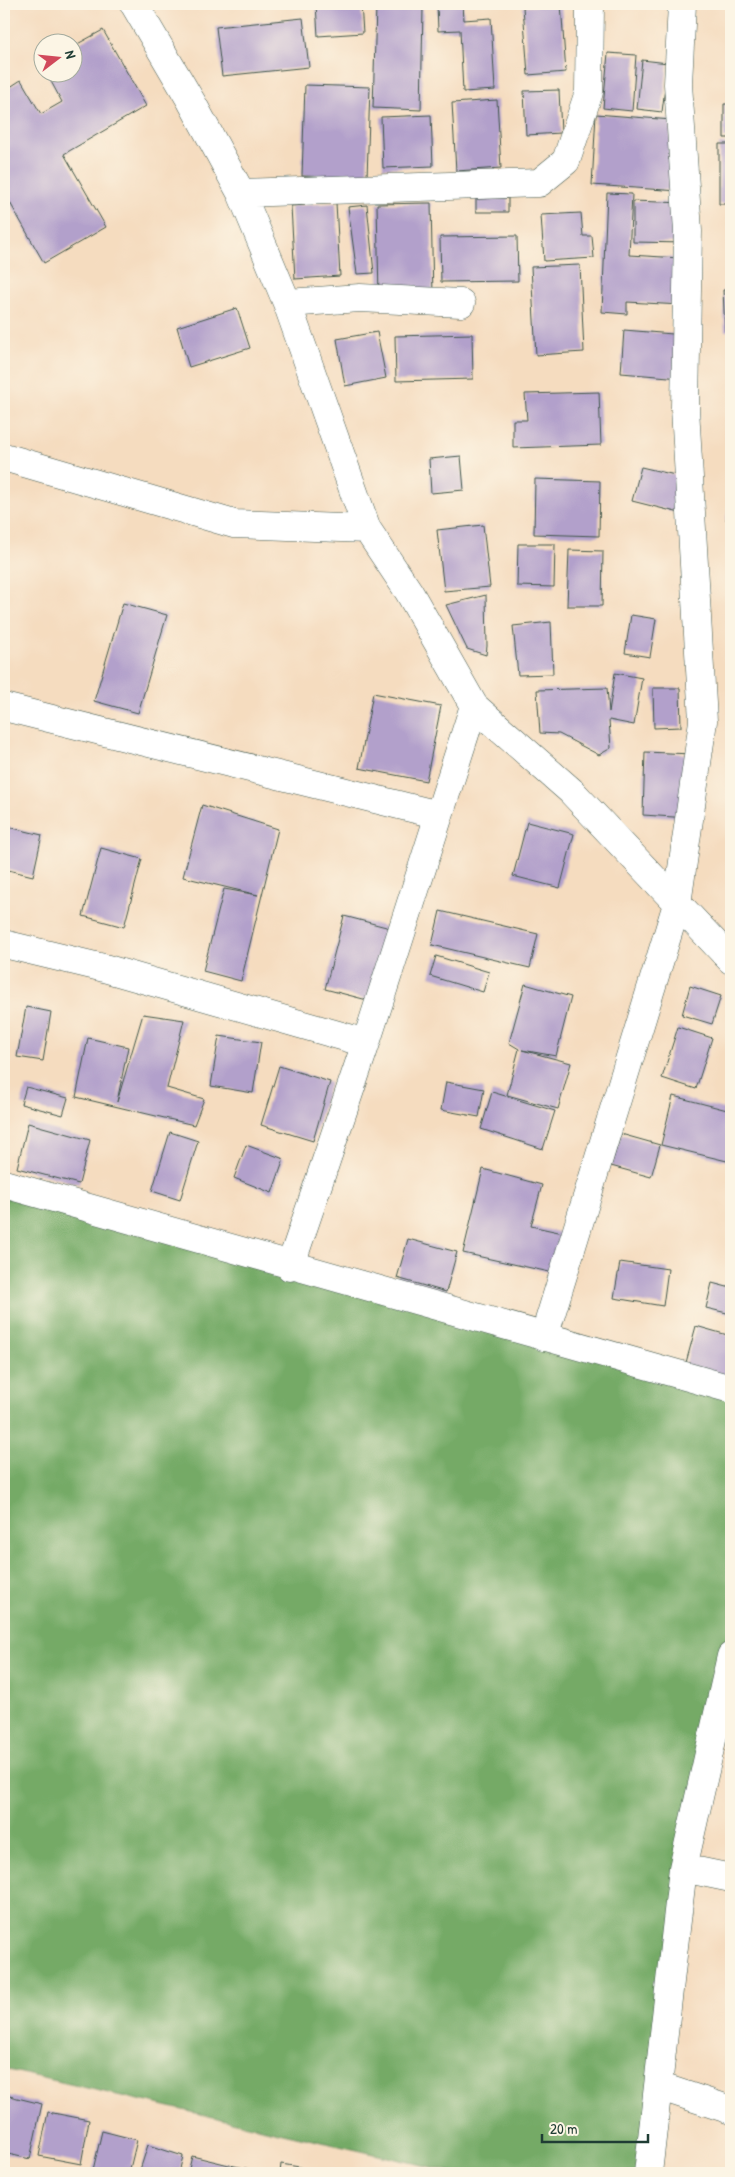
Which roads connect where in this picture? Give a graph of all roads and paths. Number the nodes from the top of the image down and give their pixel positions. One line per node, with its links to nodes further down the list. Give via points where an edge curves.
1 (134, 4): 4 (street)
2 (590, 4): 4 (street, via 589,92 566,161 539,183)
3 (682, 4): 12 (street, via 678,84 688,230 685,408 703,721)
4 (241, 193): 5 (street)
5 (287, 303): 6 (street, via 360,298); 8 (street)
6 (460, 303)
7 (4, 457): 8 (street, via 234,524)
8 (367, 529): 9 (street, via 410,592)
9 (474, 706): 11 (street); 12 (street, via 571,791)
10 (4, 707): 11 (street)
11 (439, 815): 15 (street)
12 (677, 904): 14 (street); 18 (street)
13 (4, 944): 15 (street, via 104,968)
14 (731, 960)
15 (366, 1043): 17 (street)
16 (4, 1184): 17 (street)
17 (290, 1267): 18 (street)
18 (544, 1337): 19 (street)
19 (731, 1389)
20 (731, 1656): 21 (street)
21 (683, 1868): 22 (street); 23 (street)
22 (731, 1878)
23 (658, 2086): 24 (street); 25 (street)
24 (731, 2110)
25 (648, 2173)

